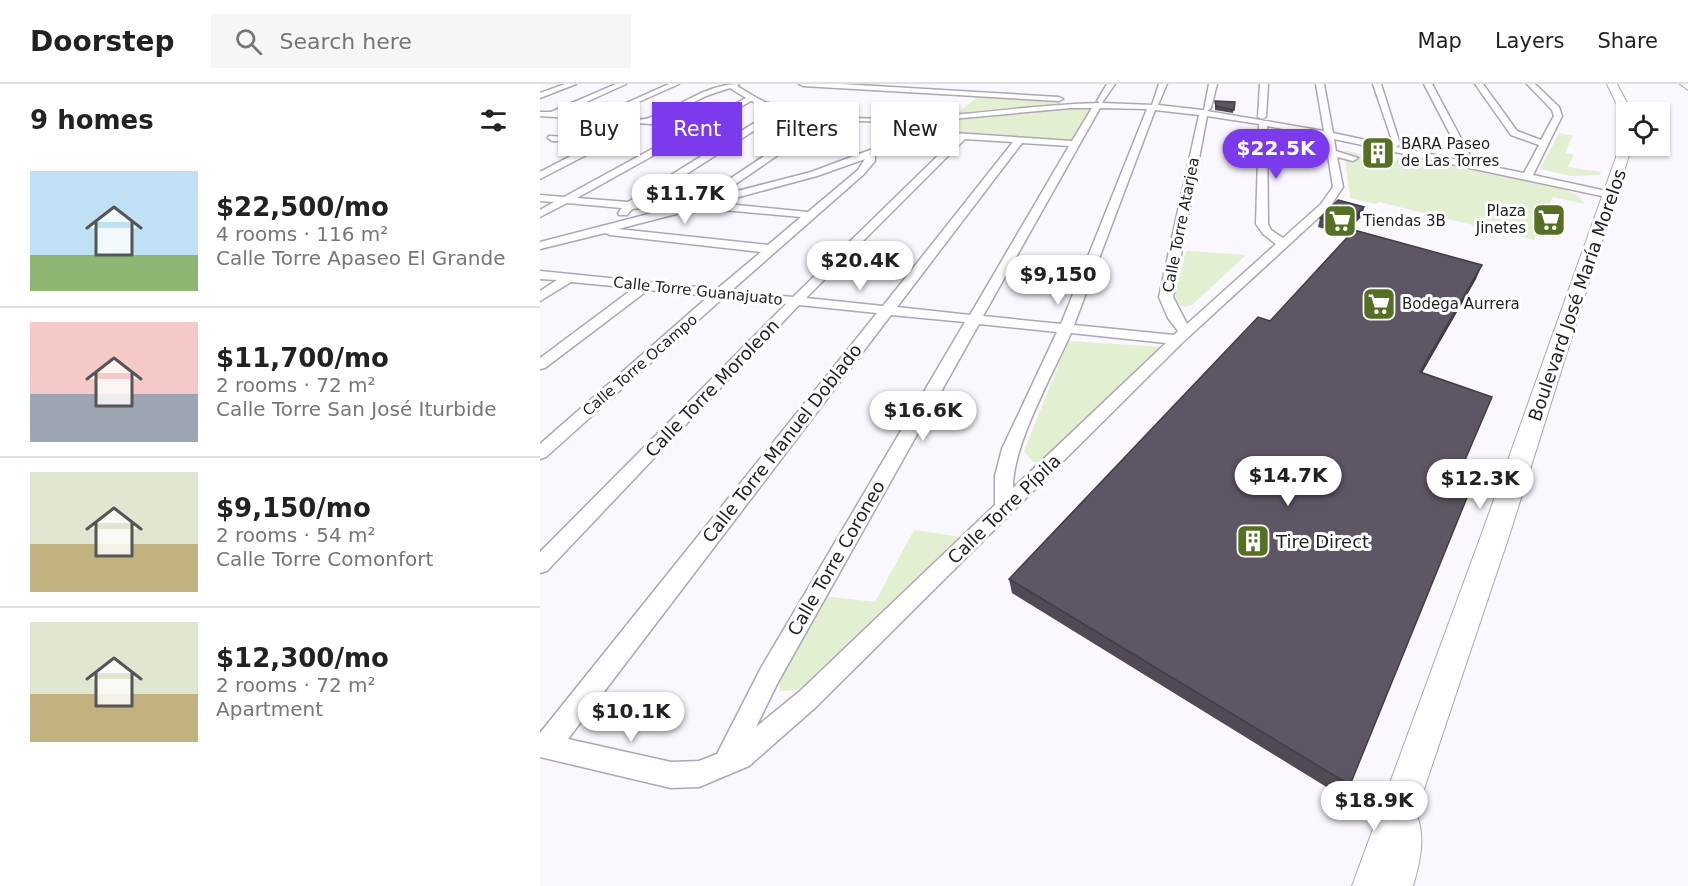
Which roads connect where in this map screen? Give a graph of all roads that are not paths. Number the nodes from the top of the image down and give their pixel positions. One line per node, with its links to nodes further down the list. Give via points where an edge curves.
1 (572, 84): 28 (street)
2 (622, 84): 41 (street)
3 (675, 84): 30 (street)
4 (732, 84): 29 (street); 46 (street)
5 (803, 84): 6 (street)
6 (809, 84): 22 (street)
7 (910, 84): 24 (street)
8 (963, 84): 25 (street)
9 (979, 84): 26 (street)
10 (1011, 84): 27 (street)
11 (1111, 84): 37 (street, Calle Torre Coroneo)
12 (1163, 84): 38 (street)
13 (1213, 84): 39 (street, Calle Torre Atarjea)
14 (1264, 84): 44 (street)
15 (1320, 84): 48 (street, Calle Torre Pípila)
16 (1377, 84): 57 (street)
17 (1428, 84): 67 (street)
18 (1479, 84): 58 (street, via 1515,133)
19 (1531, 84): 58 (street, via 1558,113)
20 (1614, 84): 34 (main road)
21 (1685, 84): 23 (main road)
22 (858, 85): 24 (street)
23 (1688, 87)
24 (902, 90): 25 (street)
25 (953, 93): 26 (street); 32 (street)
26 (968, 94): 27 (street); 33 (street)
27 (1000, 95): 36 (street, via 1052,95)
28 (540, 96)
29 (749, 99): 31 (street); 35 (street)
30 (634, 102)
31 (759, 102)
32 (942, 102)
33 (958, 102)
34 (1621, 102)
35 (742, 103)
36 (1069, 103): 37 (street); 43 (street)
37 (1099, 103): 38 (street); 56 (street, Calle Torre Coroneo)
38 (1154, 106): 39 (street); 90 (street)
39 (1206, 110): 44 (street); 91 (street, Calle Torre Atarjea, via 1166,297)
40 (540, 114): 41 (street)
41 (550, 115): 42 (street)
42 (558, 116)
43 (959, 116)
44 (1263, 119): 48 (street); 79 (street, via 1262,224)
45 (640, 120): 46 (street)
46 (650, 121)
47 (754, 127): 75 (street)
48 (1328, 133): 57 (street); 61 (street, Calle Torre Pípila); 68 (street)
49 (558, 135): 52 (street)
50 (959, 137): 51 (street)
51 (962, 137): 54 (street); 87 (street, Calle Torre Moroleon)
52 (552, 138): 53 (street); 55 (street)
53 (558, 138)
54 (1019, 141): 56 (street); 88 (street, Calle Torre Manuel Doblado)
55 (540, 144)
56 (1076, 144): 89 (street, Calle Torre Coroneo)
57 (1396, 144): 67 (street)
58 (1544, 144): 68 (street)
59 (871, 145): 70 (street, via 832,160)
60 (652, 151): 73 (street)
61 (1332, 153): 66 (street); 79 (street, Calle Torre Pípila, via 1338,187 1335,194)
62 (870, 155): 74 (street); 77 (street, Calle Torre Ocampo, via 861,172)
63 (579, 156): 69 (street)
64 (770, 156): 70 (street)
65 (1623, 156): 71 (main road, Boulevard José María Morelos)
66 (1353, 158)
67 (1467, 159): 68 (street)
68 (1529, 174): 71 (street)
69 (540, 176)
70 (723, 188): 75 (street)
71 (1612, 192): 98 (main road, Boulevard José María Morelos)
72 (540, 198): 73 (street)
73 (564, 201): 75 (street); 76 (street)
74 (701, 205): 77 (street); 78 (street)
75 (622, 212)
76 (540, 214)
77 (809, 216): 81 (street, Calle Torre Ocampo)
78 (598, 231): 80 (street); 81 (street)
79 (1283, 243): 91 (street, Calle Torre Pípila)
80 (540, 246)
81 (769, 249): 85 (street, Calle Torre Ocampo)
82 (540, 275): 83 (street, Calle Torre Guanajuato)
83 (569, 278): 84 (street, Calle Torre Guanajuato); 86 (street)
84 (645, 286): 85 (street, Calle Torre Guanajuato); 92 (street)
85 (723, 293): 87 (street, Calle Torre Guanajuato); 93 (street, Calle Torre Ocampo)
86 (540, 297)
87 (797, 300): 88 (street, Calle Torre Guanajuato); 95 (street, Calle Torre Moroleon)
88 (885, 310): 89 (street, Calle Torre Guanajuato); 96 (street, Calle Torre Manuel Doblado)
89 (975, 319): 90 (street, Calle Torre Guanajuato); 97 (street, Calle Torre Coroneo, via 781,655)
90 (1066, 328): 91 (street, Calle Torre Guanajuato); 94 (street, via 1011,449 1004,476)
91 (1182, 336): 94 (street, Calle Torre Pípila)
92 (540, 365)
93 (540, 453)
94 (1004, 510): 97 (street, Calle Torre Pípila, via 808,699 740,757)
95 (540, 565)
96 (544, 746): 97 (street, Calle Torre Pípila, via 671,775 699,774)
97 (725, 765)
98 (1407, 788): 99 (main road, Boulevard José María Morelos); 100 (main road, via 1399,868)
99 (1372, 886)
100 (1393, 886)

